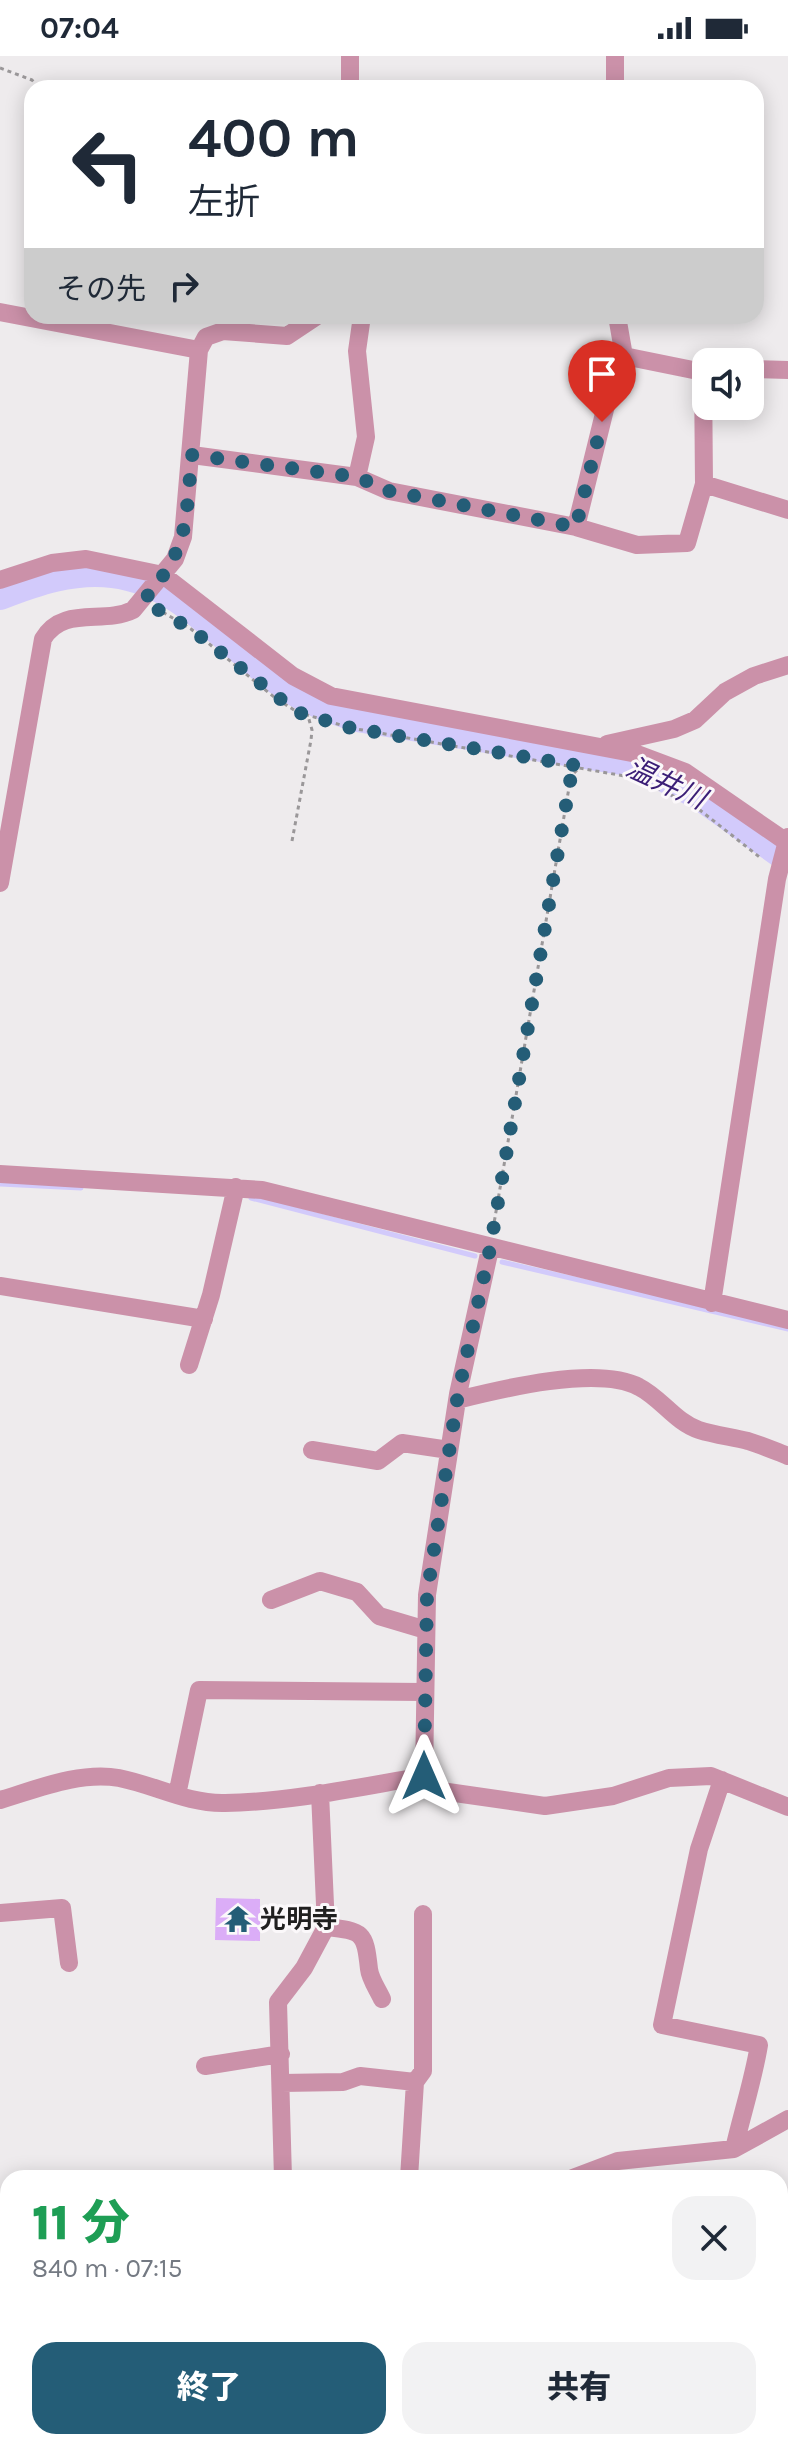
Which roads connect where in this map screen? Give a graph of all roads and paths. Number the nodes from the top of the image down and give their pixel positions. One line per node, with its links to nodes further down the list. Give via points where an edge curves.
1 (350, 56): 5 (street)
2 (615, 56): 6 (street)
3 (0, 68): 4 (path)
4 (32, 80)
5 (350, 80)
6 (615, 80)
7 (0, 312): 8 (street)
8 (24, 317)
9 (63, 324): 13 (street)
10 (305, 324): 13 (street, via 287,336 223,331 206,337)
11 (361, 324): 20 (street, via 357,351 366,437)
12 (618, 324): 14 (street)
13 (199, 350): 19 (street)
14 (624, 356): 15 (street); 23 (street, via 615,369)
15 (692, 368)
16 (764, 369): 17 (street)
17 (788, 370)
18 (704, 420): 21 (street)
19 (192, 455): 20 (street); 24 (street, via 183,537)
20 (357, 477): 23 (street, via 389,491)
21 (704, 484): 22 (street); 23 (street, via 687,543 637,545)
22 (788, 510)
23 (576, 527)
24 (160, 578): 25 (street, via 146,569 86,559 52,563); 26 (street); 29 (street, via 293,676 331,696)
25 (0, 580)
26 (144, 599): 28 (path, via 191,629 285,705); 34 (street, via 124,614 60,622 43,639)
27 (788, 665): 29 (street, via 725,692 695,720)
28 (308, 716): 30 (path, via 351,728); 31 (path, via 312,730)
29 (599, 746): 32 (street, via 685,772)
30 (580, 766): 33 (path, via 636,778 696,807); 37 (path, via 571,776)
31 (292, 841)
32 (787, 842): 33 (street)
33 (779, 869): 39 (street)
34 (0, 883)
35 (0, 1174): 36 (street)
36 (236, 1187): 37 (street); 40 (street)
37 (490, 1249): 39 (street); 43 (street)
38 (0, 1286): 40 (street)
39 (712, 1303): 41 (street)
40 (204, 1319): 42 (street)
41 (788, 1320)
42 (189, 1365)
43 (457, 1400): 45 (street); 46 (street, via 562,1380 622,1381 640,1387 697,1429)
44 (312, 1450): 45 (street, via 378,1461 402,1443)
45 (449, 1450): 48 (street)
46 (788, 1456)
47 (271, 1600): 48 (street, via 320,1581 357,1592 379,1616)
48 (426, 1630): 49 (street)
49 (424, 1692): 50 (street); 53 (street, via 199,1690)
50 (424, 1776): 51 (street, via 434,1790 545,1806 613,1796 669,1778); 52 (street)
51 (722, 1780): 55 (street); 66 (street, via 699,1849 662,2025 759,2045)
52 (320, 1793): 53 (street, via 225,1804); 58 (street)
53 (177, 1795): 54 (street, via 117,1777 70,1780)
54 (0, 1800)
55 (788, 1807)
56 (0, 1913): 59 (street, via 62,1908)
57 (423, 1914): 63 (street, via 423,2071)
58 (326, 1927): 60 (street, via 363,1936 369,1972); 61 (street, via 278,2002)
59 (69, 1963)
60 (382, 1999)
61 (281, 2054): 62 (street); 64 (street)
62 (205, 2066)
63 (415, 2082): 64 (street, via 360,2076 343,2082); 68 (street)
64 (282, 2083): 67 (street)
65 (788, 2119): 66 (street)
66 (734, 2149): 69 (street, via 618,2161)
67 (286, 2170)
68 (410, 2170)
69 (594, 2170)

